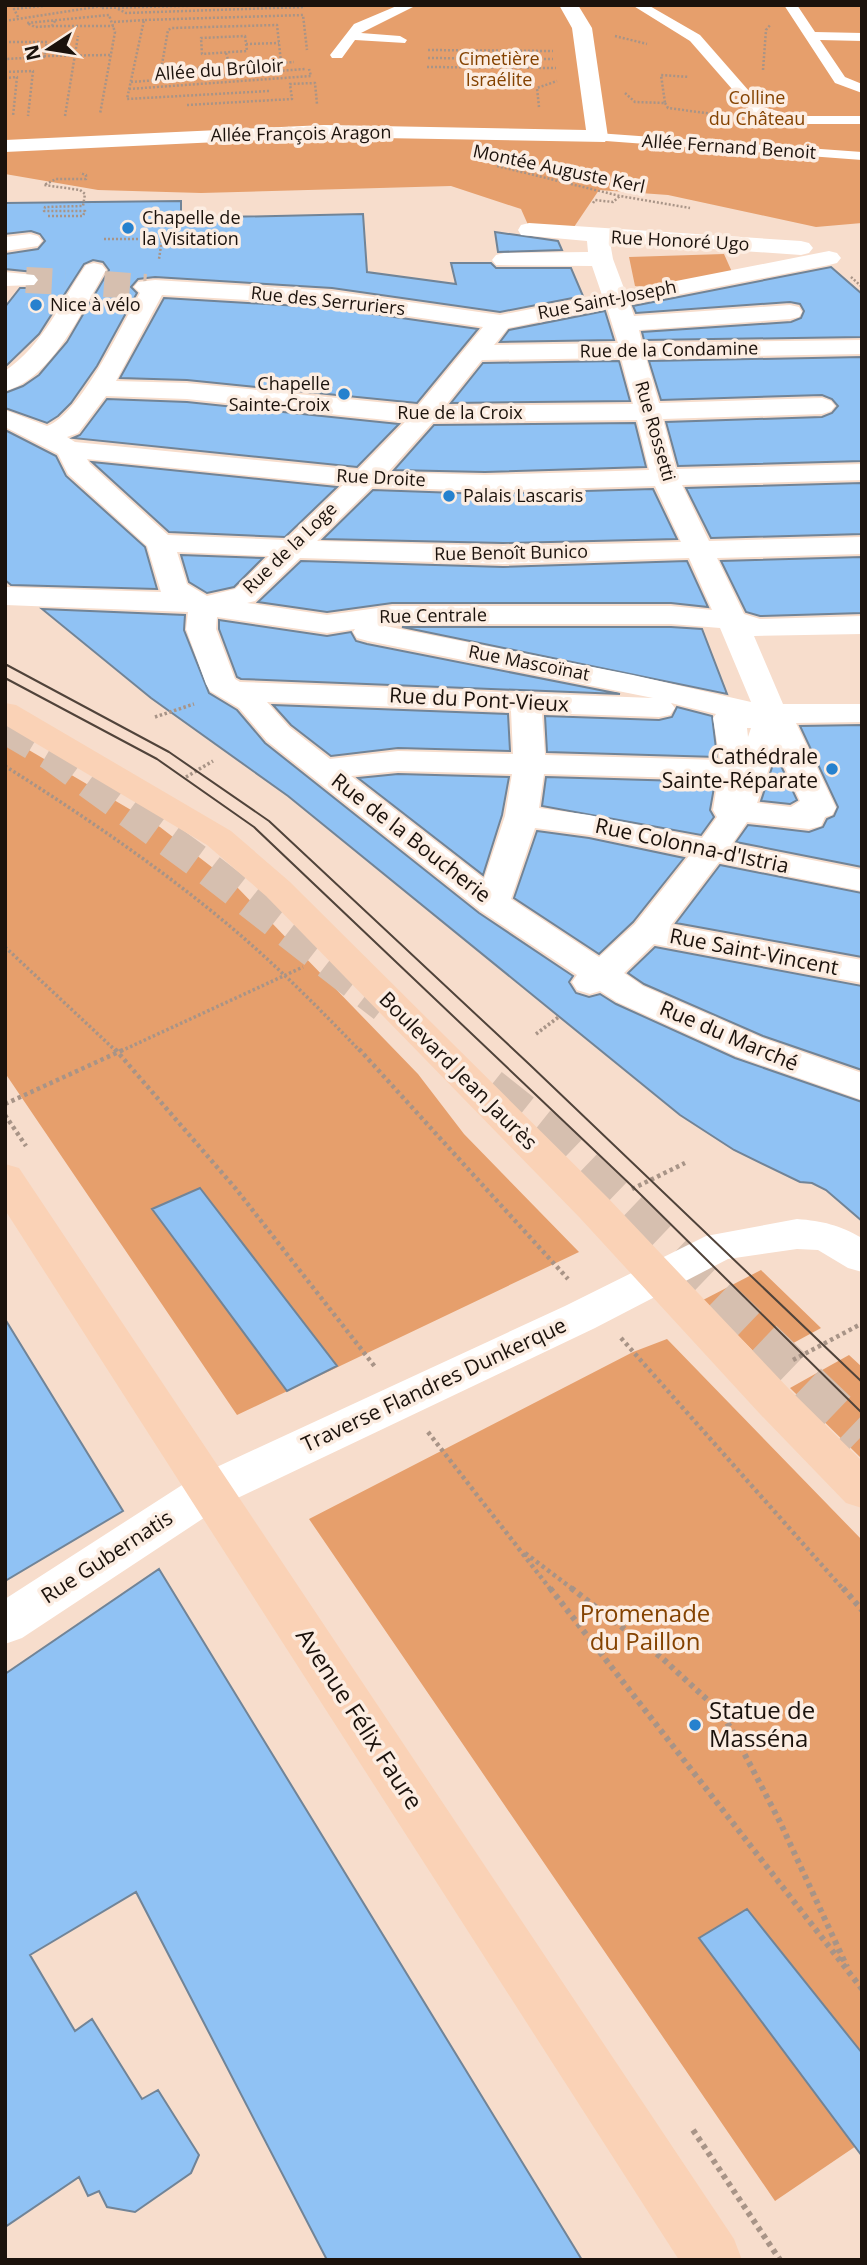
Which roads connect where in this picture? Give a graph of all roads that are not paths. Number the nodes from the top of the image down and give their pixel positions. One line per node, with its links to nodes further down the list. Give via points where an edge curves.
1 (411, 5): 5 (lane, via 359,27)
2 (568, 5): 12 (street, via 582,28)
3 (638, 5): 11 (lane, via 695,38 767,115)
4 (793, 10): 6 (lane)
5 (352, 36): 8 (lane); 9 (lane)
6 (812, 36): 7 (lane); 10 (lane, via 840,80)
7 (862, 37)
8 (400, 40)
9 (337, 55)
10 (862, 89)
11 (862, 120)
12 (597, 137): 13 (street, Allée François Aragon, via 324,131); 14 (lane, Allée Fernand Benoit)
13 (5, 146)
14 (862, 156)
15 (529, 230): 18 (street, Rue Honoré Ugo)
16 (30, 241): 17 (street)
17 (5, 244)
18 (600, 247): 19 (street, Rue Honoré Ugo, via 805,248); 20 (street); 22 (street, Rue Rossetti)
19 (830, 258): 22 (street, Rue Saint-Joseph)
20 (504, 260)
21 (88, 280): 29 (street, via 53,339 33,363)
22 (616, 297): 24 (street, Rue Saint-Joseph); 25 (street, Rue Rossetti)
23 (790, 312): 25 (street)
24 (500, 322): 28 (street); 30 (street, Rue des Serruriers, via 332,298 150,287)
25 (625, 324): 27 (street, Rue Rossetti)
26 (862, 347): 27 (street, Rue de la Condamine)
27 (633, 351): 28 (street, Rue de la Condamine); 32 (street, Rue Rossetti)
28 (475, 353): 33 (street)
29 (5, 383)
30 (99, 388): 33 (street, Rue de la Croix, via 187,391); 35 (street)
31 (822, 406): 32 (street, Rue de la Croix)
32 (648, 411): 33 (street, Rue de la Croix); 37 (street, Rue Rossetti)
33 (427, 415): 38 (street, Rue de la Loge)
34 (5, 418): 35 (street, Rue Droite)
35 (58, 442): 38 (street, Rue Droite); 39 (street, via 78,468)
36 (862, 472): 37 (street, Rue Droite)
37 (666, 478): 38 (street, Rue Droite, via 485,483); 42 (street, Rue Rossetti)
38 (362, 479): 41 (street, Rue de la Loge)
39 (160, 543): 41 (street, Rue Benoît Bunico); 44 (street, via 174,589)
40 (862, 545): 42 (street, Rue Benoît Bunico)
41 (291, 550): 42 (street, Rue Benoît Bunico, via 503,555); 44 (street, Rue de la Loge, via 245,595)
42 (699, 551): 45 (street, Rue Rossetti)
43 (5, 596): 44 (street, Rue Centrale)
44 (203, 606): 46 (street, Rue Centrale); 48 (street, via 201,629 221,684)
45 (732, 620): 46 (street, Rue Centrale, via 671,615 393,615); 47 (street, Rue Centrale, via 758,628); 53 (street, Rue Rossetti)
46 (327, 624): 50 (street, Rue Mascoïnat, via 634,684)
47 (862, 625)
48 (231, 691): 49 (street, Rue du Pont-Vieux); 55 (street, Rue de la Boucherie, via 250,701 278,734)
49 (526, 702): 50 (street, Rue du Pont-Vieux); 54 (street)
50 (728, 708): 53 (street)
51 (5, 712): 68 (main road, Boulevard Jean Jaurès, via 219,838 278,889)
52 (862, 713): 53 (street)
53 (771, 717): 56 (street); 57 (street, Rue Rossetti, via 779,720 820,808 804,810 808,819)
54 (529, 764): 55 (street, via 398,761); 56 (street); 58 (street)
55 (324, 769): 61 (street, Rue de la Boucherie)
56 (744, 769): 57 (street)
57 (738, 811): 59 (street)
58 (522, 816): 59 (street, Rue Colonna-d'Istria); 61 (street)
59 (710, 851): 60 (street, Rue Colonna-d'Istria); 62 (street)
60 (862, 881)
61 (493, 903): 64 (street, Rue de la Boucherie)
62 (647, 932): 63 (street, Rue Saint-Vincent); 64 (street)
63 (862, 972)
64 (596, 978): 65 (street, Rue du Marché, via 749,1047)
65 (862, 1087)
66 (5, 1178): 70 (main road, Avenue Félix Faure)
67 (862, 1258): 68 (street, Traverse Flandres Dunkerque, via 826,1236 797,1234 720,1246)
68 (659, 1277): 69 (main road, Boulevard Jean Jaurès); 70 (street, Traverse Flandres Dunkerque)
69 (862, 1490)
70 (209, 1492): 71 (street, Rue Gubernatis); 72 (main road, Avenue Félix Faure)
71 (5, 1623)
72 (713, 2260)

